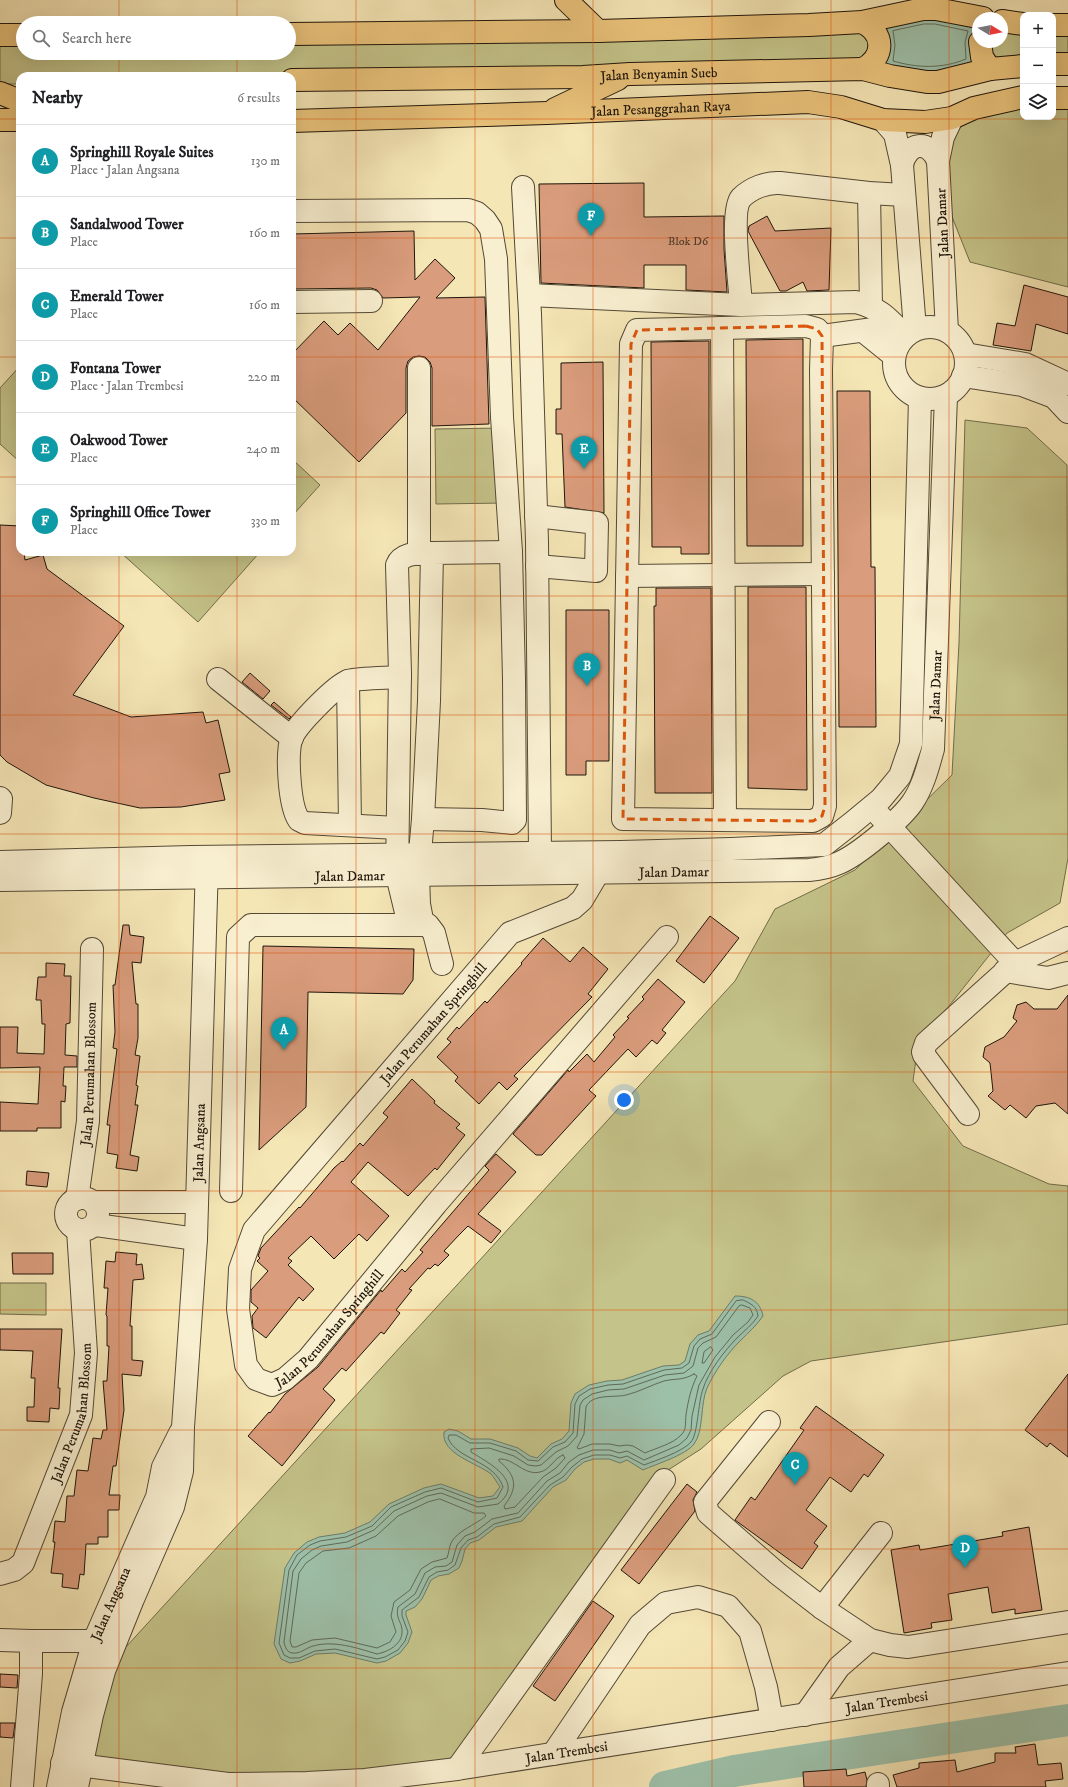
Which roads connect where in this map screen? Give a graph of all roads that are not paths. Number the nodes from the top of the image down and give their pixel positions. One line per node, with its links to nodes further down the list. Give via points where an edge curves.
1 (566, 0): 8 (main road)
2 (972, 16): 3 (main road, via 923,9)
3 (862, 22): 8 (main road); 16 (main road, via 874,30 880,45 876,58)
4 (1008, 22): 5 (main road)
5 (1020, 24)
6 (1056, 25): 7 (main road)
7 (1068, 25)
8 (598, 31): 9 (main road)
9 (296, 34)
10 (0, 35): 11 (main road)
11 (16, 35)
12 (981, 48): 17 (main road, via 982,56)
13 (1056, 64): 14 (main road)
14 (1068, 64)
15 (1020, 66): 17 (main road, Jalan Benyamin Sueb)
16 (863, 69): 17 (main road, Jalan Benyamin Sueb, via 890,76 938,82); 18 (main road, Jalan Benyamin Sueb)
17 (990, 69)
18 (630, 74): 19 (main road, Jalan Benyamin Sueb, via 583,77); 27 (main road)
19 (296, 80)
20 (0, 84): 21 (main road)
21 (16, 84)
22 (0, 93): 25 (main road)
23 (1056, 98): 24 (main road)
24 (1068, 98)
25 (16, 99)
26 (1020, 99): 28 (main road, Jalan Pesanggrahan Raya, via 974,108)
27 (547, 113): 31 (main road, Jalan Pesanggrahan Raya, via 808,102 841,107); 32 (main road, Jalan Pesanggrahan Raya)
28 (952, 118): 31 (main road, Jalan Pesanggrahan Raya, via 925,122); 33 (street, Jalan Damar, via 943,137)
29 (0, 120): 30 (main road)
30 (16, 120)
31 (884, 120): 34 (street, via 895,134)
32 (296, 121)
33 (938, 161): 34 (street, via 927,147 918,146 910,149 904,156); 45 (street, Jalan Damar)
34 (902, 165): 37 (street)
35 (523, 187): 39 (street)
36 (869, 193): 37 (street); 42 (street, via 770,182 741,199 736,226); 43 (street)
37 (904, 195): 47 (street)
38 (296, 211): 56 (street, via 468,210 477,213 491,229 496,259 502,417)
39 (528, 295): 42 (street); 55 (street)
40 (371, 301): 41 (street)
41 (296, 302)
42 (741, 305): 43 (street, via 856,302)
43 (871, 306): 47 (street, via 886,315)
44 (722, 328): 46 (street, via 806,326 818,329); 60 (street); 61 (street, via 637,330 631,344)
45 (948, 331): 47 (street, via 926,326); 48 (street, via 959,341)
46 (822, 336): 47 (street, via 863,331); 59 (street)
47 (904, 340): 53 (street, via 894,368 898,381 908,392)
48 (965, 354): 50 (street); 51 (street, via 1025,364)
49 (419, 368): 57 (street)
50 (964, 376): 52 (street, via 956,388); 54 (street, via 1022,385 1054,397)
51 (1068, 384)
52 (946, 396): 53 (street); 72 (street, Jalan Damar, via 934,749 912,803)
53 (920, 398): 67 (street, Jalan Damar, via 911,744 900,776 881,799)
54 (1068, 412)
55 (536, 516): 58 (street); 58 (street, via 597,522 596,571)
56 (511, 552): 57 (street); 69 (street, via 514,820 512,823)
57 (425, 554): 62 (street, via 404,556 397,565); 69 (street, via 429,701)
58 (536, 566): 74 (street)
59 (823, 574): 60 (street); 70 (street, via 825,806 822,816 813,821)
60 (724, 575): 61 (street); 70 (street)
61 (627, 576): 70 (street, via 623,819)
62 (400, 677): 64 (street); 73 (street)
63 (218, 679): 65 (street)
64 (348, 681): 65 (street, via 308,715); 71 (street)
65 (292, 738): 71 (street, via 289,751 290,791 297,818 305,823)
66 (0, 798): 68 (street)
67 (871, 806): 72 (street); 76 (street, Jalan Damar, via 824,845 731,849)
68 (0, 813)
69 (423, 819): 78 (street)
70 (725, 820)
71 (350, 826): 73 (street)
72 (889, 826): 76 (street, Jalan Damar, via 853,856 838,864 822,868 802,870); 88 (street)
73 (398, 828): 77 (street)
74 (542, 852): 76 (street, Jalan Damar); 78 (street, Jalan Damar); 81 (street)
75 (0, 862): 79 (street, Jalan Damar)
76 (621, 862): 80 (street, Jalan Damar)
77 (397, 865): 78 (street, Jalan Damar); 79 (street, Jalan Damar); 83 (street)
78 (418, 865): 81 (street, Jalan Damar); 83 (street, via 419,904)
79 (207, 867): 82 (street, Jalan Damar); 91 (street, Jalan Angsana)
80 (598, 873): 81 (street, Jalan Damar); 84 (street, Jalan Perumahan Springhill, via 582,900 573,908 510,933 254,1230 240,1269 238,1309 246,1365 256,1379 272,1385 285,1379 308,1359 441,1198)
81 (546, 874)
82 (0, 880)
83 (416, 925): 87 (street, via 428,925 434,933); 92 (street, via 251,925 238,937)
84 (667, 937)
85 (1068, 938): 88 (street)
86 (92, 949): 94 (street, Jalan Perumahan Blossom)
87 (442, 964)
88 (1010, 967): 89 (street, via 1048,978); 90 (street, via 923,1047 924,1055)
89 (1068, 973)
90 (968, 1114)
91 (199, 1120): 92 (street); 95 (street, Jalan Angsana)
92 (233, 1121): 93 (street)
93 (231, 1191)
94 (85, 1200): 95 (street); 96 (street, via 99,1212); 96 (street, via 70,1203 66,1219 71,1226)
95 (197, 1202): 97 (street, Jalan Angsana)
96 (87, 1228): 97 (street); 102 (street, Jalan Perumahan Blossom, via 86,1353 81,1415 23,1563 14,1570)
97 (196, 1239): 99 (street, Jalan Angsana)
98 (769, 1422): 103 (street, via 705,1502 706,1508 708,1513 778,1574)
99 (183, 1427): 108 (street, Jalan Angsana, via 163,1467 152,1510); 113 (street, Jalan Angsana, via 182,1471 175,1502 104,1671)
100 (664, 1480): 114 (street)
101 (881, 1533): 103 (street)
102 (0, 1574)
103 (822, 1608): 107 (street)
104 (1068, 1622): 107 (street, via 908,1647)
105 (0, 1640): 106 (street)
106 (31, 1640): 108 (street); 115 (street, via 31,1674)
107 (870, 1640): 110 (street, via 839,1667)
108 (94, 1641): 113 (street, Jalan Angsana, via 73,1712)
109 (1068, 1673): 110 (street, Jalan Trembesi)
110 (805, 1715): 111 (street, Jalan Trembesi)
111 (772, 1720): 112 (street, Jalan Trembesi); 112 (street, via 750,1631 728,1606 698,1597 666,1603 640,1625)
112 (553, 1754): 114 (street, Jalan Trembesi)
113 (71, 1764): 114 (street, Jalan Trembesi, via 228,1784 365,1780); 116 (street, Jalan Angsana); 117 (street, Jalan Angsana)
114 (456, 1769)
115 (22, 1787)
116 (58, 1787)
117 (77, 1787)

